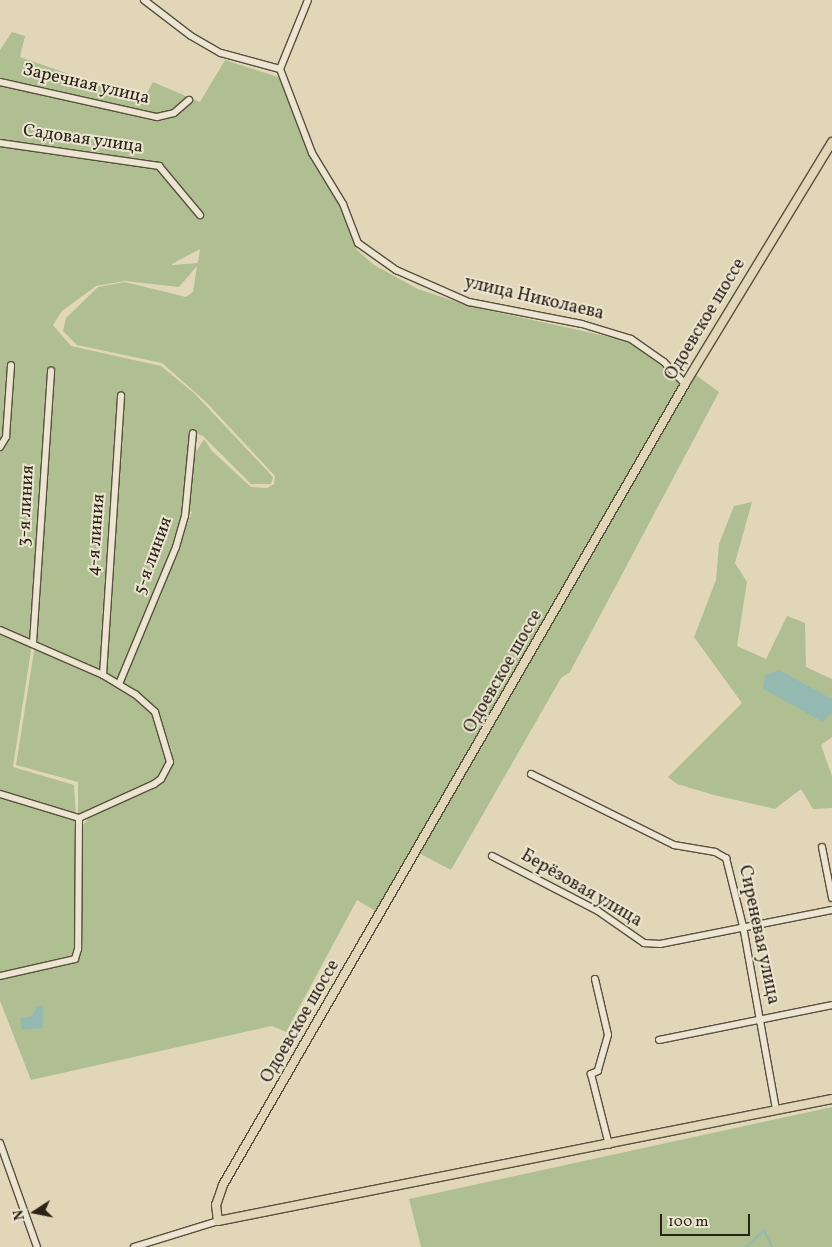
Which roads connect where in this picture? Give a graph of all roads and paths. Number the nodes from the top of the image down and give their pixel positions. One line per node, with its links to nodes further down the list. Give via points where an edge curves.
1 (144, 0): 3 (street, via 191,36 221,53)
2 (308, 0): 3 (street)
3 (280, 69): 11 (street, улица Николаева, via 312,153 343,204 358,243 396,270 469,302 582,324 631,340 650,350)
4 (0, 82): 5 (street, Заречная улица, via 157,117 174,113)
5 (189, 100)
6 (832, 142): 11 (main road, Одоевское шоссе)
7 (0, 143): 8 (street, Садовая улица, via 159,166)
8 (200, 215)
9 (11, 365): 14 (street, via 6,437)
10 (51, 371): 16 (street, 3-я линия)
11 (685, 384): 36 (main road, Одоевское шоссе, via 223,1185 216,1205)
12 (121, 396): 17 (street, 4-я линия)
13 (193, 433): 18 (street, 5-я линия, via 185,516 176,547)
14 (0, 447)
15 (0, 630): 16 (street)
16 (33, 643): 17 (street)
17 (103, 675): 18 (street)
18 (119, 684): 21 (street, via 155,712 170,762 161,780)
19 (531, 774): 26 (street, Сиреневая улица, via 674,845 721,853 726,858)
20 (0, 794): 21 (street)
21 (79, 818): 27 (street, via 76,824 78,954 71,960)
22 (822, 847): 24 (street)
23 (492, 856): 26 (street, Берёзовая улица, via 598,911 644,943 660,944)
24 (832, 898)
25 (832, 910): 26 (street, Берёзовая улица)
26 (743, 926): 30 (street, Сиреневая улица)
27 (0, 976)
28 (595, 979): 35 (street, via 608,1035 598,1071 591,1074)
29 (832, 1005): 30 (street)
30 (760, 1019): 31 (street); 33 (street, Сиреневая улица)
31 (659, 1040)
32 (832, 1099): 33 (main road)
33 (776, 1110): 35 (main road)
34 (0, 1142): 37 (street)
35 (609, 1145): 36 (main road)
36 (218, 1221): 38 (street)
37 (38, 1247)
38 (134, 1247)

